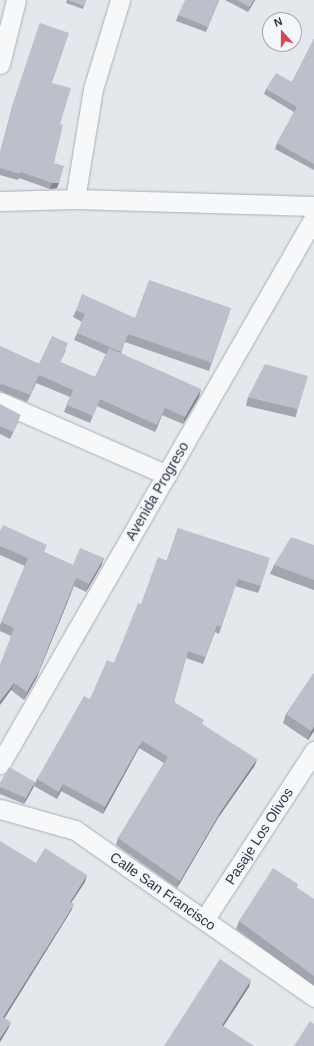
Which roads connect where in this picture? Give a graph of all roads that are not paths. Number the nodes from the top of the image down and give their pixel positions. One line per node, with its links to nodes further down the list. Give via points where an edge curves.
1 (16, 0): 3 (street)
2 (120, 0): 4 (street, via 93,89)
3 (0, 64)
4 (75, 199): 5 (street); 6 (street)
5 (0, 201)
6 (314, 206)
7 (314, 218): 9 (street, Avenida Progreso)
8 (0, 402): 9 (street)
9 (167, 475): 11 (street, Avenida Progreso)
10 (314, 751): 13 (street, Pasaje Los Olivos)
11 (0, 764)
12 (0, 809): 13 (street, Calle San Francisco, via 75,830)
13 (204, 920): 14 (street, Calle San Francisco)
14 (314, 997)

